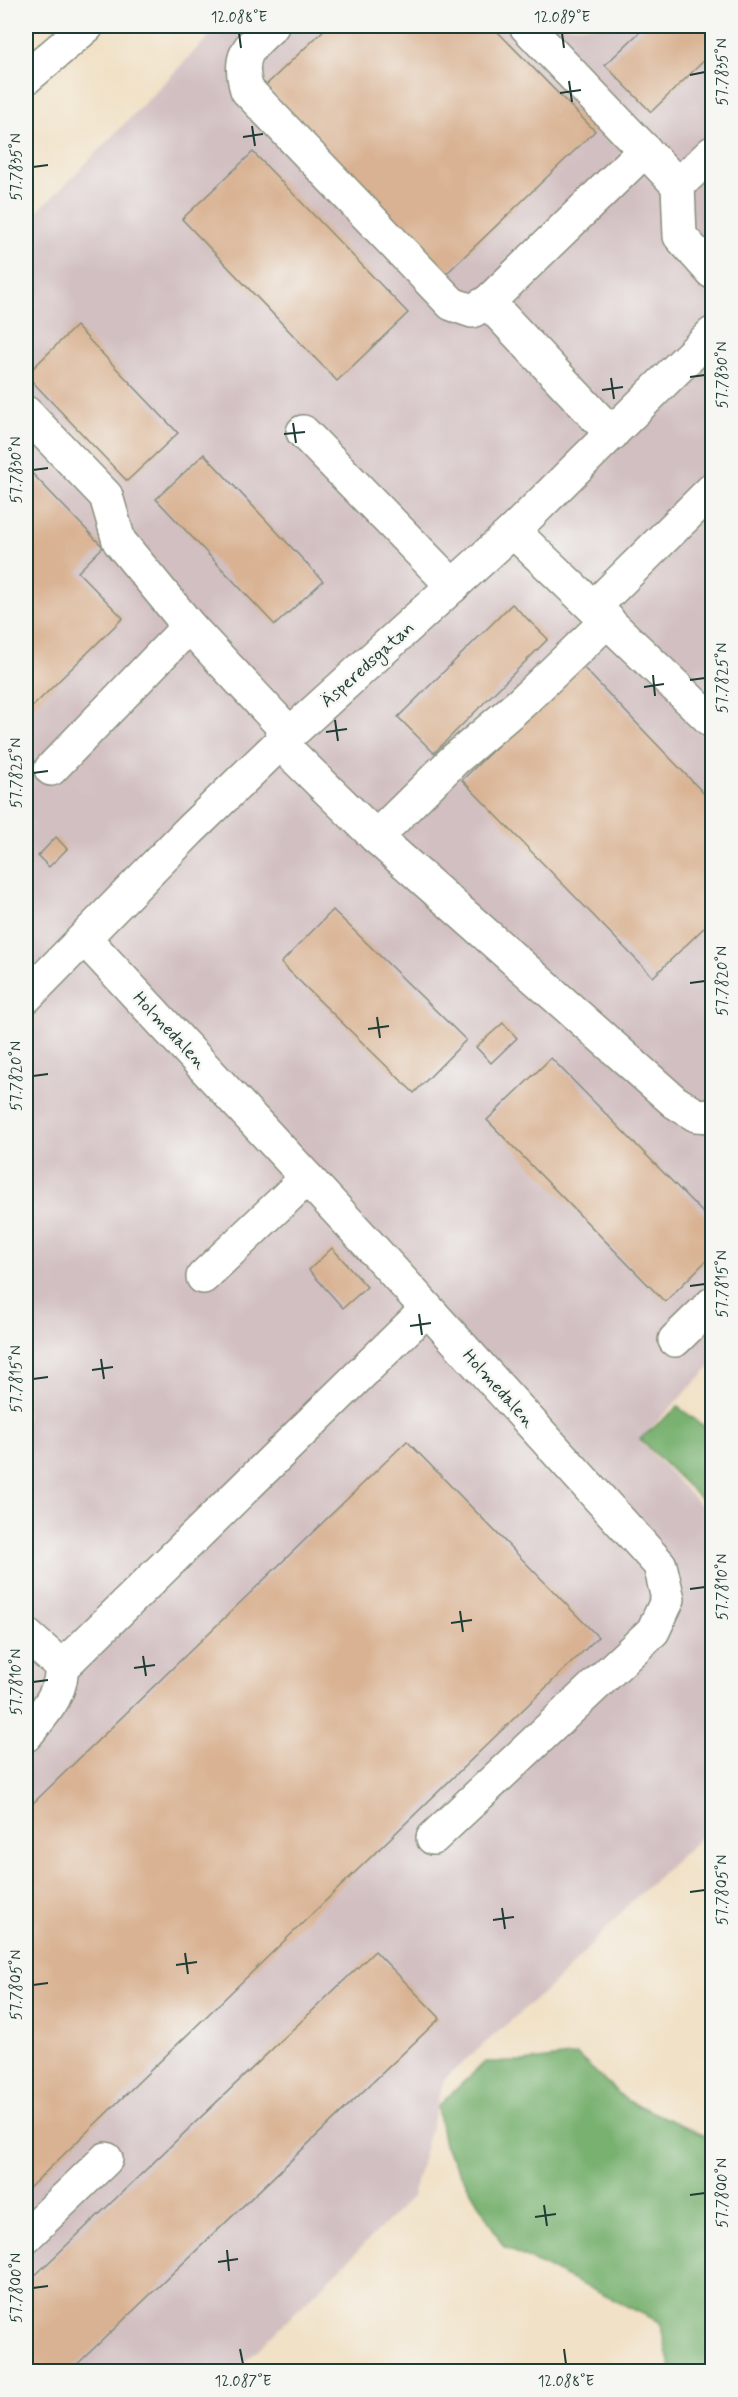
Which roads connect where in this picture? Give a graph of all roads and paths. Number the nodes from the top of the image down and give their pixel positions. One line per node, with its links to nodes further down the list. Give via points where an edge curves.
1 (87, 26): 4 (street)
2 (272, 26): 9 (street, via 245,52 243,76 247,90 452,304 472,311)
3 (526, 26): 5 (street)
4 (26, 78)
5 (645, 150): 7 (street); 9 (street)
6 (712, 153): 7 (street)
7 (678, 185): 8 (street, via 681,236)
8 (712, 272)
9 (488, 302): 13 (street)
10 (712, 334): 13 (street, Äsperedsgatan)
11 (26, 413): 18 (street, via 106,496 119,541)
12 (303, 432): 16 (street)
13 (612, 434): 15 (street, Äsperedsgatan)
14 (712, 490): 17 (street)
15 (513, 531): 16 (street, Äsperedsgatan); 17 (street)
16 (453, 586): 20 (street, Äsperedsgatan)
17 (601, 614): 19 (street); 22 (street, via 522,703 454,760)
18 (189, 626): 20 (street); 21 (street)
19 (712, 721)
20 (285, 738): 22 (street); 23 (street, Äsperedsgatan)
21 (51, 769)
22 (376, 837): 25 (street, via 675,1102 696,1115)
23 (85, 939): 24 (street, Äsperedsgatan); 26 (street, Holmedalen)
24 (26, 997)
25 (712, 1116)
26 (307, 1178): 27 (street); 29 (street, Holmedalen)
27 (203, 1277)
28 (712, 1304): 30 (street)
29 (427, 1309): 32 (street, via 95,1635 68,1661); 34 (street, Holmedalen, via 660,1564 668,1599 652,1631)
30 (675, 1340)
31 (26, 1635): 32 (street)
32 (61, 1662): 33 (street, via 53,1702)
33 (26, 1735)
34 (433, 1838)
35 (106, 2159): 36 (street)
36 (26, 2236)

